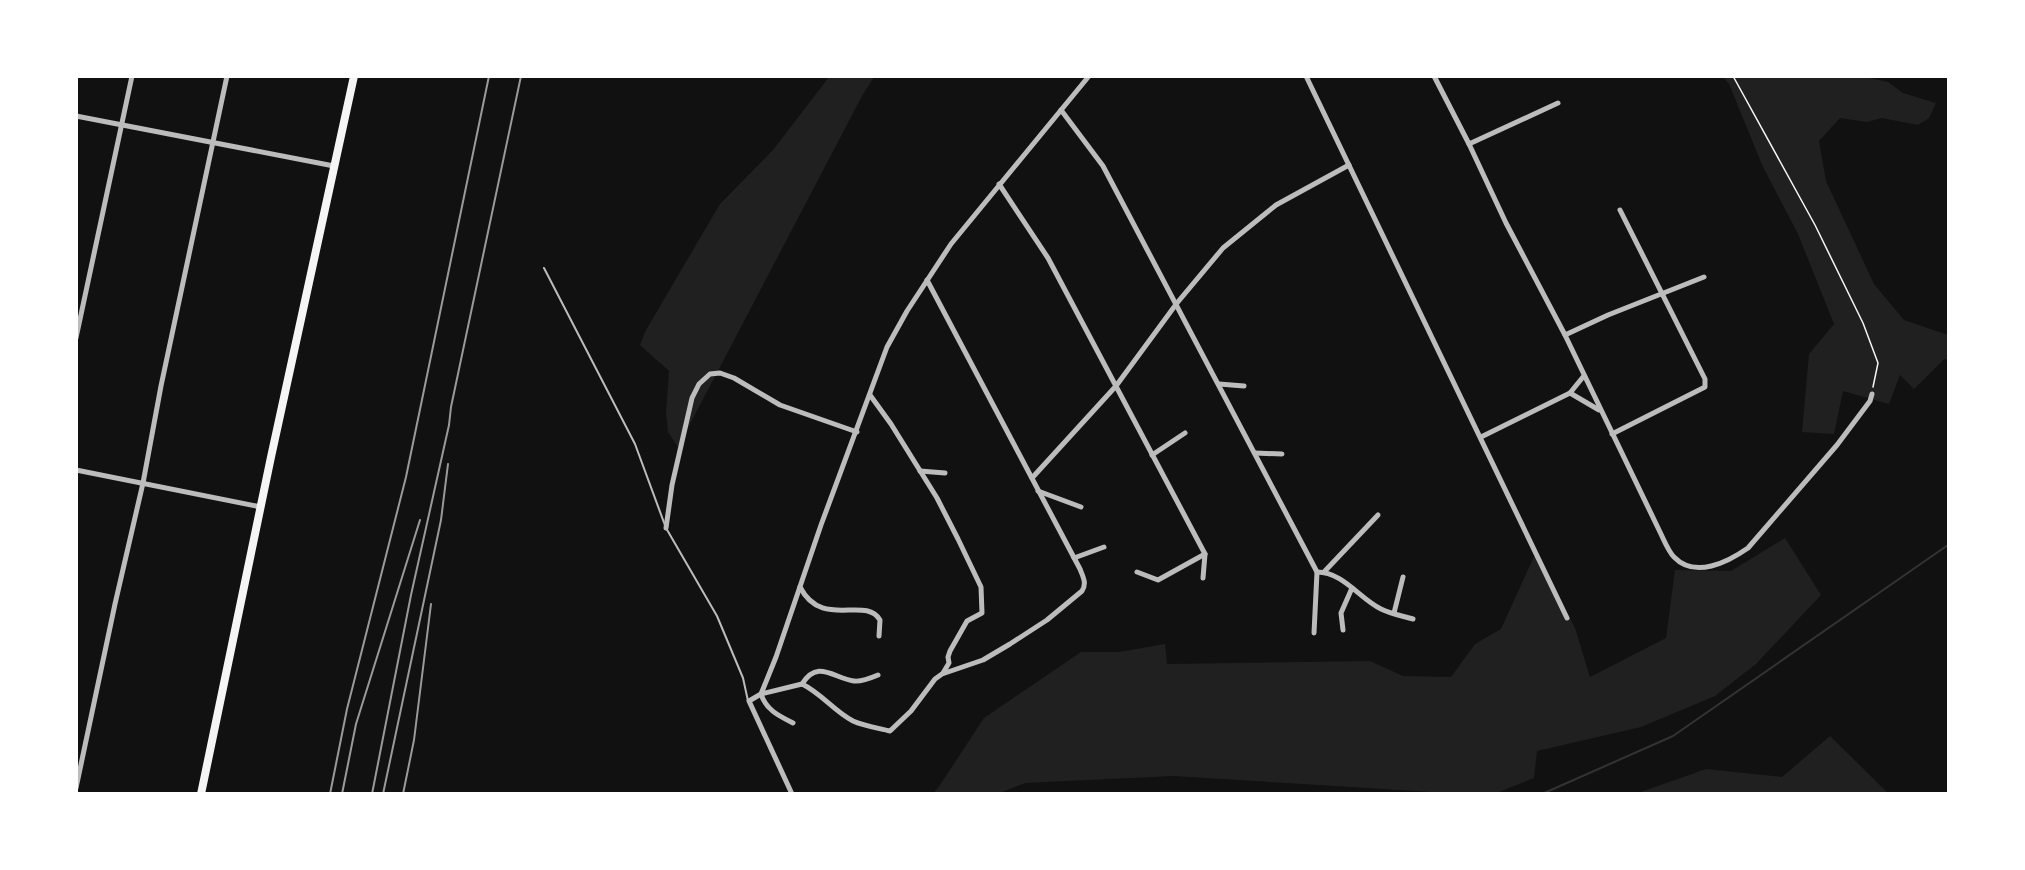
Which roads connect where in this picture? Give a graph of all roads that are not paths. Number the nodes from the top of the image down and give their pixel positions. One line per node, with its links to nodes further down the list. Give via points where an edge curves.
1 (132, 76): 10 (street)
2 (227, 76): 11 (street)
3 (354, 76): 14 (main road)
4 (1089, 76): 8 (street)
5 (1306, 76): 13 (street)
6 (1434, 76): 12 (street)
7 (1558, 103): 12 (street)
8 (1061, 110): 15 (street); 21 (street, via 1102,166)
9 (76, 116): 10 (street)
10 (120, 125): 11 (street); 23 (street)
11 (213, 142): 14 (street); 43 (street)
12 (1469, 144): 22 (street)
13 (1349, 165): 21 (street, via 1276,205 1249,226 1223,248); 35 (street)
14 (334, 166): 45 (main road)
15 (999, 184): 19 (street); 26 (street, via 1048,258)
16 (1620, 210): 20 (street)
17 (544, 268): 48 (lane, via 635,444)
18 (1704, 277): 20 (street)
19 (927, 280): 30 (street, via 887,347); 42 (street)
20 (1661, 294): 22 (street); 34 (street, via 1705,379 1705,387)
21 (1177, 303): 25 (street); 26 (street)
22 (1565, 335): 24 (street)
23 (76, 338)
24 (1583, 377): 28 (street); 31 (street)
25 (1219, 384): 27 (street); 36 (street)
26 (1116, 386): 38 (street); 42 (street)
27 (1244, 386)
28 (1570, 393): 31 (street); 35 (street)
29 (1872, 394): 34 (street, via 1829,453 1748,548 1733,558 1697,568 1674,557)
30 (870, 395): 32 (street); 40 (street)
31 (1600, 411): 34 (street)
32 (857, 432): 48 (street, via 780,405 734,378 710,374 692,398); 56 (street)
33 (1185, 434): 38 (street)
34 (1612, 434)
35 (1481, 437): 59 (street)
36 (1255, 453): 37 (street); 53 (street)
37 (1282, 454)
38 (1152, 455): 50 (street)
39 (76, 470): 43 (street)
40 (920, 471): 41 (street); 64 (street, via 981,587 981,613 967,621)
41 (945, 473)
42 (1032, 478): 44 (street)
43 (143, 483): 45 (street); 70 (street)
44 (1038, 491): 46 (street); 51 (street)
45 (261, 507): 71 (main road)
46 (1081, 507)
47 (1378, 515): 53 (street)
48 (666, 528): 68 (lane, via 717,616 743,678)
49 (1104, 547): 51 (street)
50 (1204, 554): 52 (street, via 1158,580); 55 (street)
51 (1074, 558): 64 (street, via 1085,582 1082,591 1010,644 983,660)
52 (1137, 572)
53 (1321, 572): 57 (street); 62 (street)
54 (1403, 577): 58 (street)
55 (1203, 578)
56 (800, 587): 63 (street, via 821,609 872,613 879,620); 67 (street)
57 (1352, 588): 58 (street, via 1381,609); 61 (street, via 1341,613)
58 (1394, 613): 60 (street)
59 (1567, 618)
60 (1413, 619)
61 (1344, 630)
62 (1314, 633)
63 (879, 636)
64 (942, 674): 66 (street, via 890,731 853,721)
65 (878, 675): 66 (street, via 854,681 820,671 808,675)
66 (802, 684): 67 (street)
67 (761, 694): 68 (street); 69 (street, via 770,709)
68 (748, 701): 72 (street)
69 (793, 723)
70 (76, 788)
71 (201, 794)
72 (792, 794)

